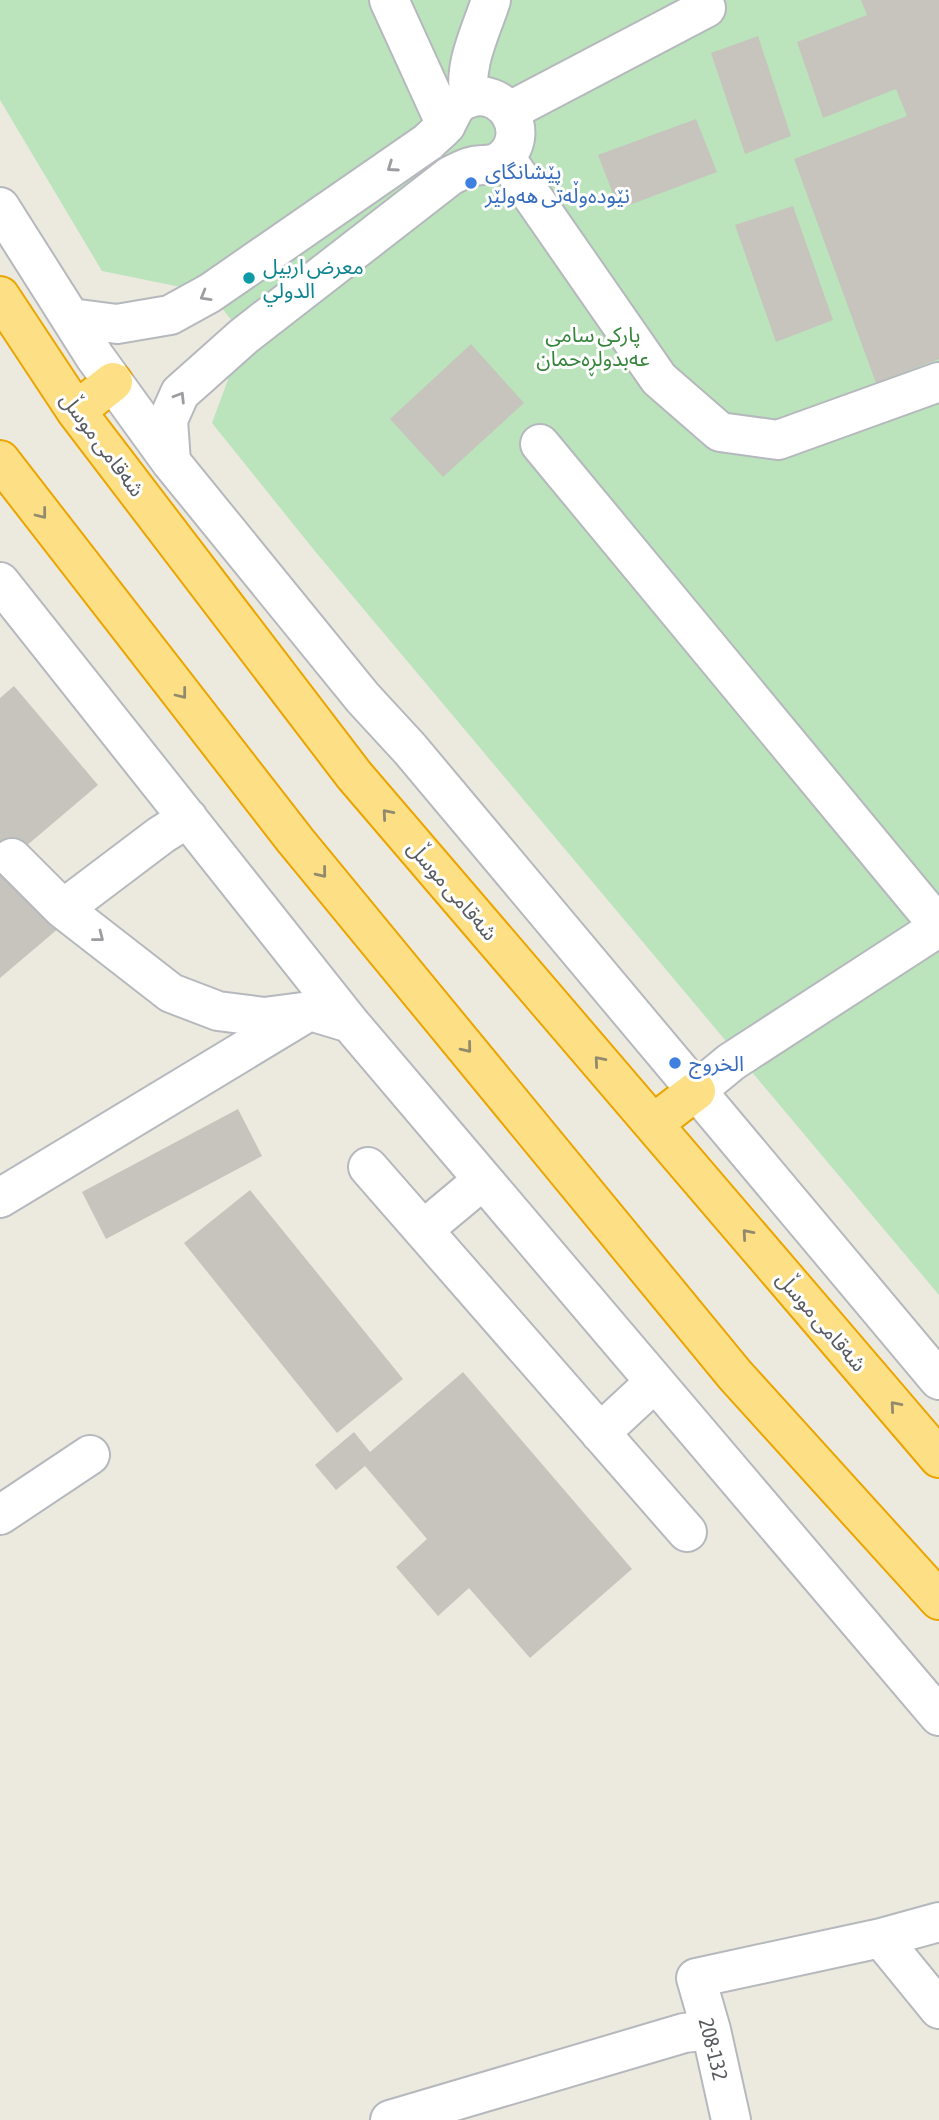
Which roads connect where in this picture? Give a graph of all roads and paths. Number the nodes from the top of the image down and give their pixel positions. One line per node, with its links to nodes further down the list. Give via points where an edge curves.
1 (389, 0): 4 (street)
2 (491, 0): 4 (street)
3 (706, 8): 5 (street)
4 (458, 111): 5 (street, via 478,96 501,102); 9 (street, one-way to 9, via 428,142 210,293 170,315 117,324)
5 (510, 111): 6 (street, via 515,134 512,146)
6 (489, 161): 11 (street, via 659,379 720,432 778,440); 15 (street, one-way to 6, via 168,420 180,393 244,336 439,184)
7 (0, 207): 9 (street)
8 (0, 296): 12 (highway, شەقامی موسڵ)
9 (71, 318): 10 (street)
10 (113, 382): 12 (highway); 15 (street)
11 (939, 382)
12 (76, 411): 24 (highway, شەقامی موسڵ, one-way to 12, via 354,775)
13 (540, 444): 20 (street)
14 (0, 460): 36 (highway, one-way to 36, via 295,840 735,1375)
15 (172, 462): 23 (street, via 363,698)
16 (0, 582): 17 (street)
17 (188, 817): 19 (street); 22 (street)
18 (12, 858): 19 (street)
19 (63, 909): 21 (street, one-way to 21, via 171,993 218,1011 264,1017)
20 (939, 927): 23 (street, via 731,1062)
21 (310, 1011): 22 (street); 27 (street)
22 (350, 1023): 26 (street)
23 (696, 1091): 24 (highway); 29 (street)
24 (653, 1124): 33 (highway, شەقامی موسڵ, one-way to 24)
25 (368, 1167): 28 (street)
26 (483, 1180): 28 (street); 30 (street)
27 (0, 1198)
28 (423, 1230): 31 (street)
29 (939, 1380)
30 (655, 1382): 31 (street); 37 (street)
31 (600, 1433): 35 (street)
32 (90, 1454): 34 (street)
33 (939, 1458)
34 (0, 1515)
35 (687, 1532)
36 (939, 1600)
37 (939, 1716)
38 (939, 1922): 39 (street)
39 (880, 1938): 40 (street); 41 (street, 208-132, via 696,1978)
40 (939, 2008)
41 (711, 2030): 42 (street, via 684,2033); 43 (street, 208-132)
42 (390, 2120)
43 (731, 2120)

